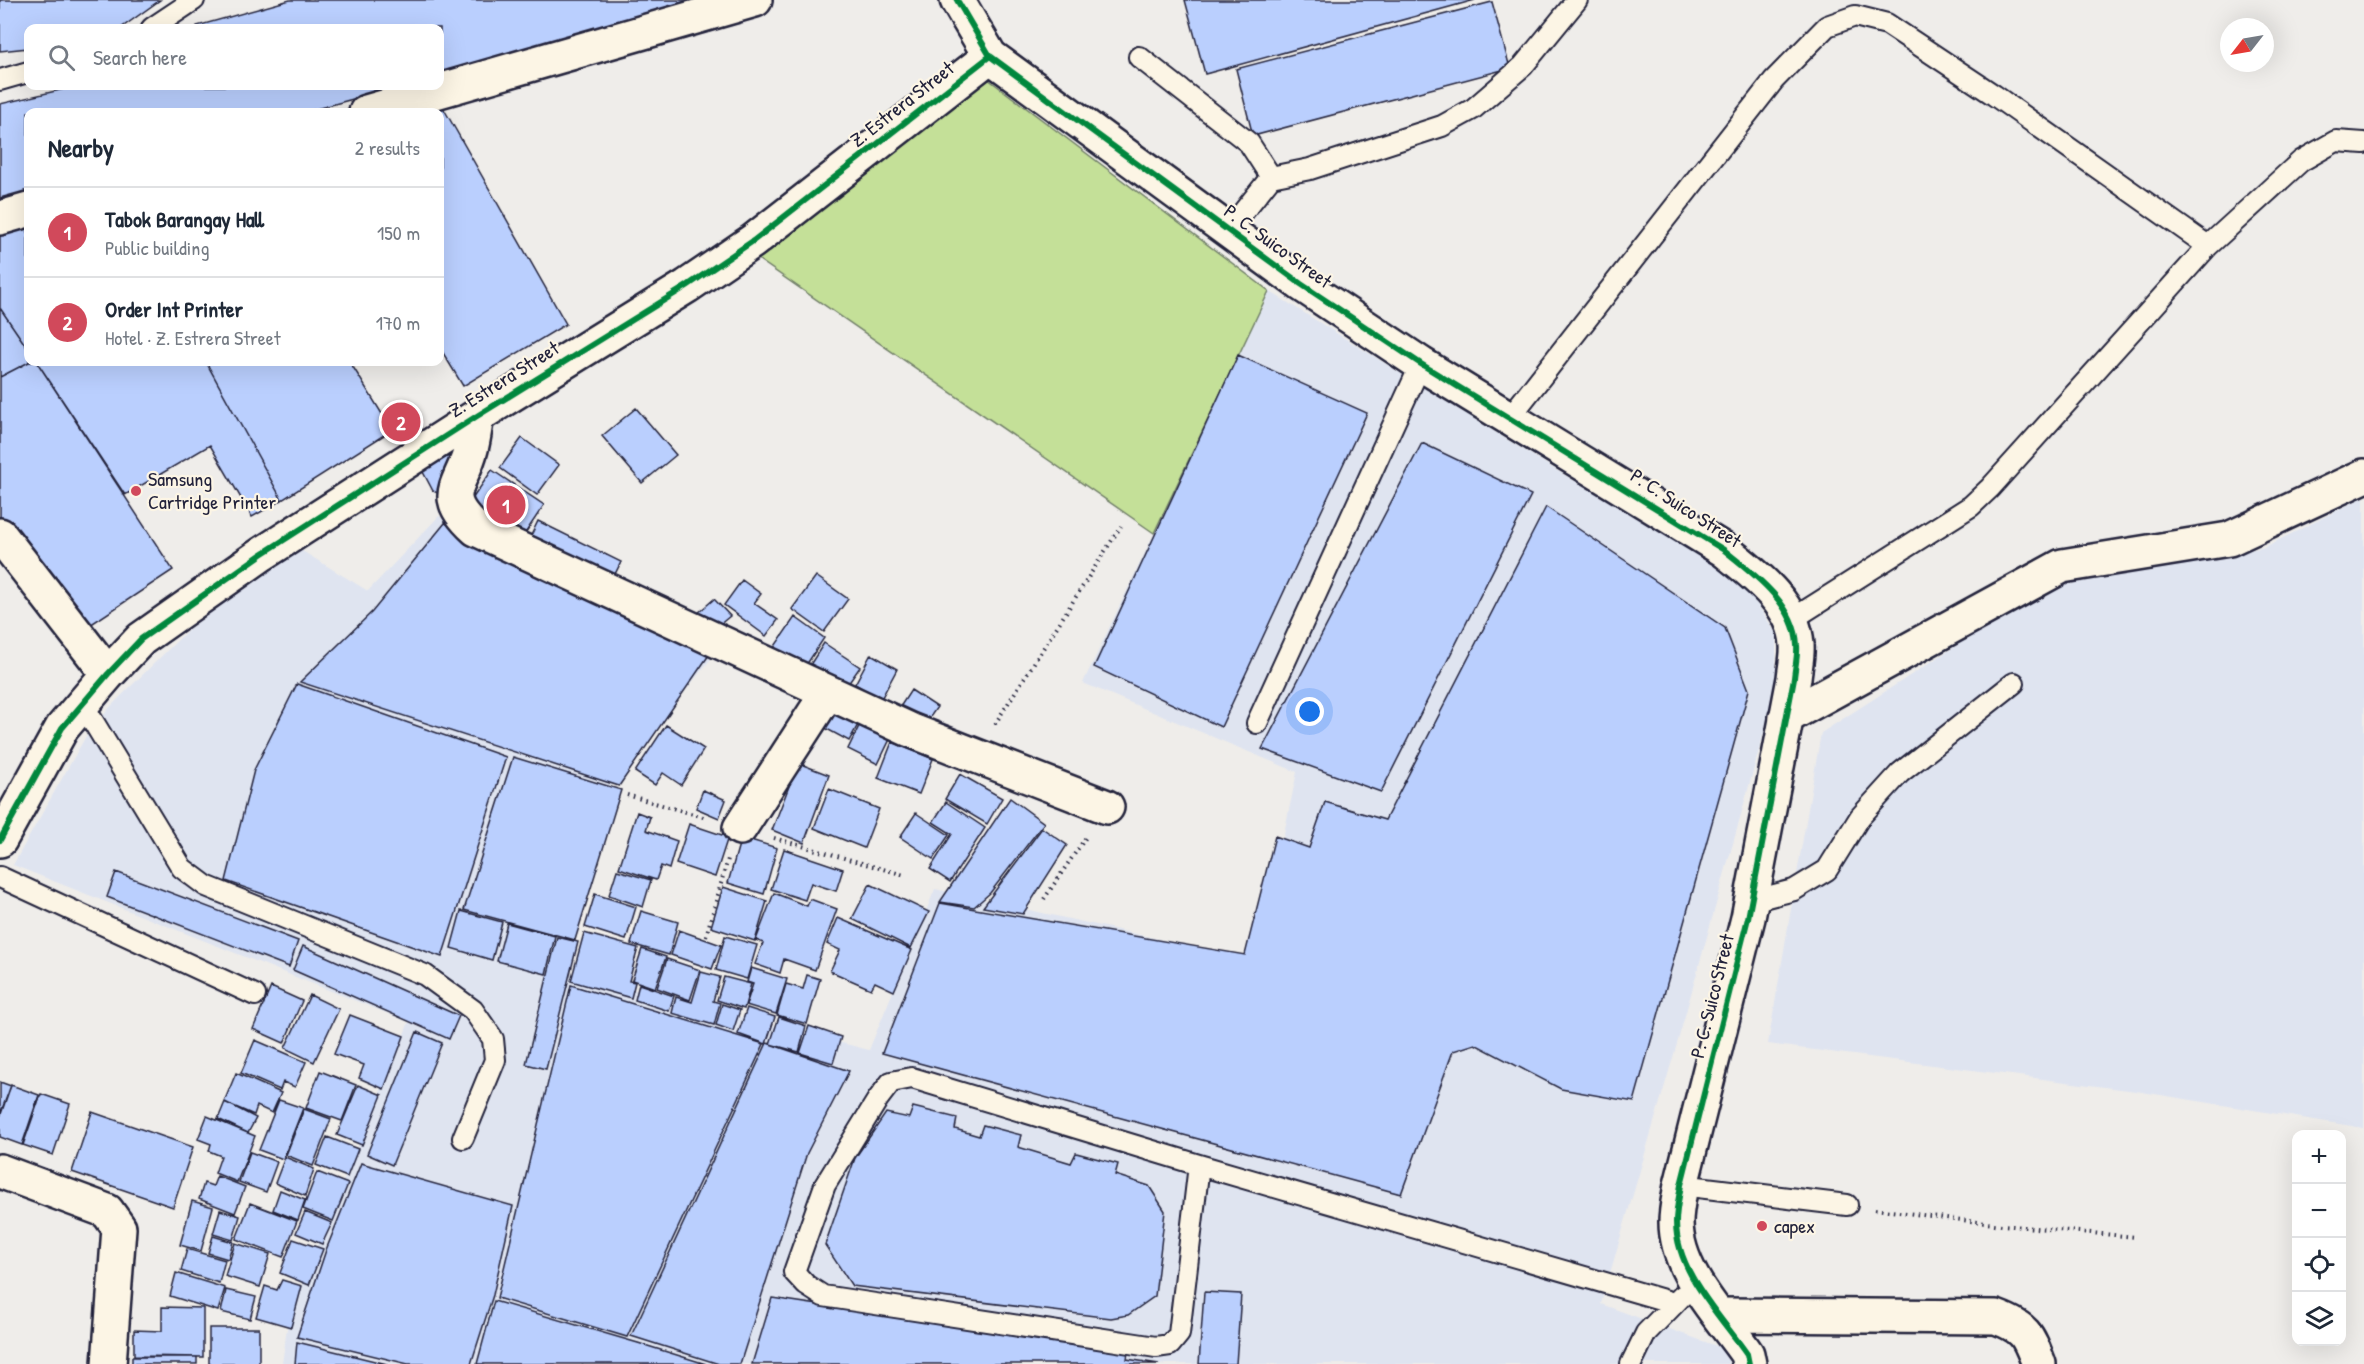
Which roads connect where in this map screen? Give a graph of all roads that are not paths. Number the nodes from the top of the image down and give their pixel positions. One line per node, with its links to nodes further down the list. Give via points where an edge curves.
1 (194, 0): 5 (lane)
2 (755, 0): 11 (street)
3 (957, 0): 6 (street, P. C. Suico Street)
4 (1577, 0): 14 (lane, via 1523,66 1473,109 1442,126 1310,169)
5 (158, 24)
6 (990, 56): 17 (street, P. C. Suico Street); 20 (street, Z. Estrera Street, via 753,241)
7 (1139, 57): 14 (lane, via 1249,143)
8 (24, 73): 9 (lane)
9 (0, 80)
10 (442, 90): 12 (street)
11 (444, 90)
12 (380, 108)
13 (2364, 143): 18 (lane, via 2336,141 2301,161)
14 (1271, 177): 17 (lane)
15 (24, 211): 16 (street)
16 (0, 218)
17 (1228, 231): 19 (street, P. C. Suico Street)
18 (2208, 246): 21 (lane, via 1887,24 1855,16 1827,26 1774,80); 24 (lane, via 1971,506)
19 (1421, 364): 21 (street, P. C. Suico Street); 30 (lane)
20 (477, 416): 25 (street, Z. Estrera Street, via 253,561 141,639); 27 (street, via 471,450 454,490 459,514 476,529)
21 (1510, 417): 24 (street, P. C. Suico Street, via 1725,550 1756,576)
22 (2364, 476): 29 (street, via 2229,539 2062,566)
23 (0, 535): 25 (street)
24 (1791, 620): 29 (street, P. C. Suico Street, via 1797,645)
25 (108, 674): 28 (street, Z. Estrera Street)
26 (2014, 683): 35 (lane, via 1900,773 1860,817 1827,870 1794,890)
27 (828, 692): 31 (street, via 910,730); 32 (street)
28 (82, 703): 33 (street, Z. Estrera Street, via 62,729); 37 (lane, via 182,868 206,886 425,975 473,1010 493,1040 495,1060)
29 (1786, 717): 35 (street, P. C. Suico Street)
30 (1257, 723)
31 (1107, 807)
32 (740, 828)
33 (0, 840)
34 (0, 877): 36 (lane)
35 (1751, 901): 40 (street, P. C. Suico Street)
36 (255, 995)
37 (463, 1138)
38 (1200, 1164): 38 (lane, via 912,1078 891,1082 825,1185 794,1272 806,1286 823,1296 1156,1347 1170,1345 1179,1334); 42 (lane)
39 (0, 1171): 44 (street, via 107,1211 119,1228)
40 (1681, 1185): 41 (lane); 42 (street, P. C. Suico Street, via 1676,1222)
41 (1847, 1205)
42 (1684, 1293): 43 (street, P. C. Suico Street); 45 (lane, via 1646,1333)
43 (1719, 1315): 46 (street, P. C. Suico Street, via 1747,1354); 47 (street, via 1996,1317 2029,1337)
44 (109, 1364)
45 (1631, 1364)
46 (1749, 1364)
47 (2039, 1364)

